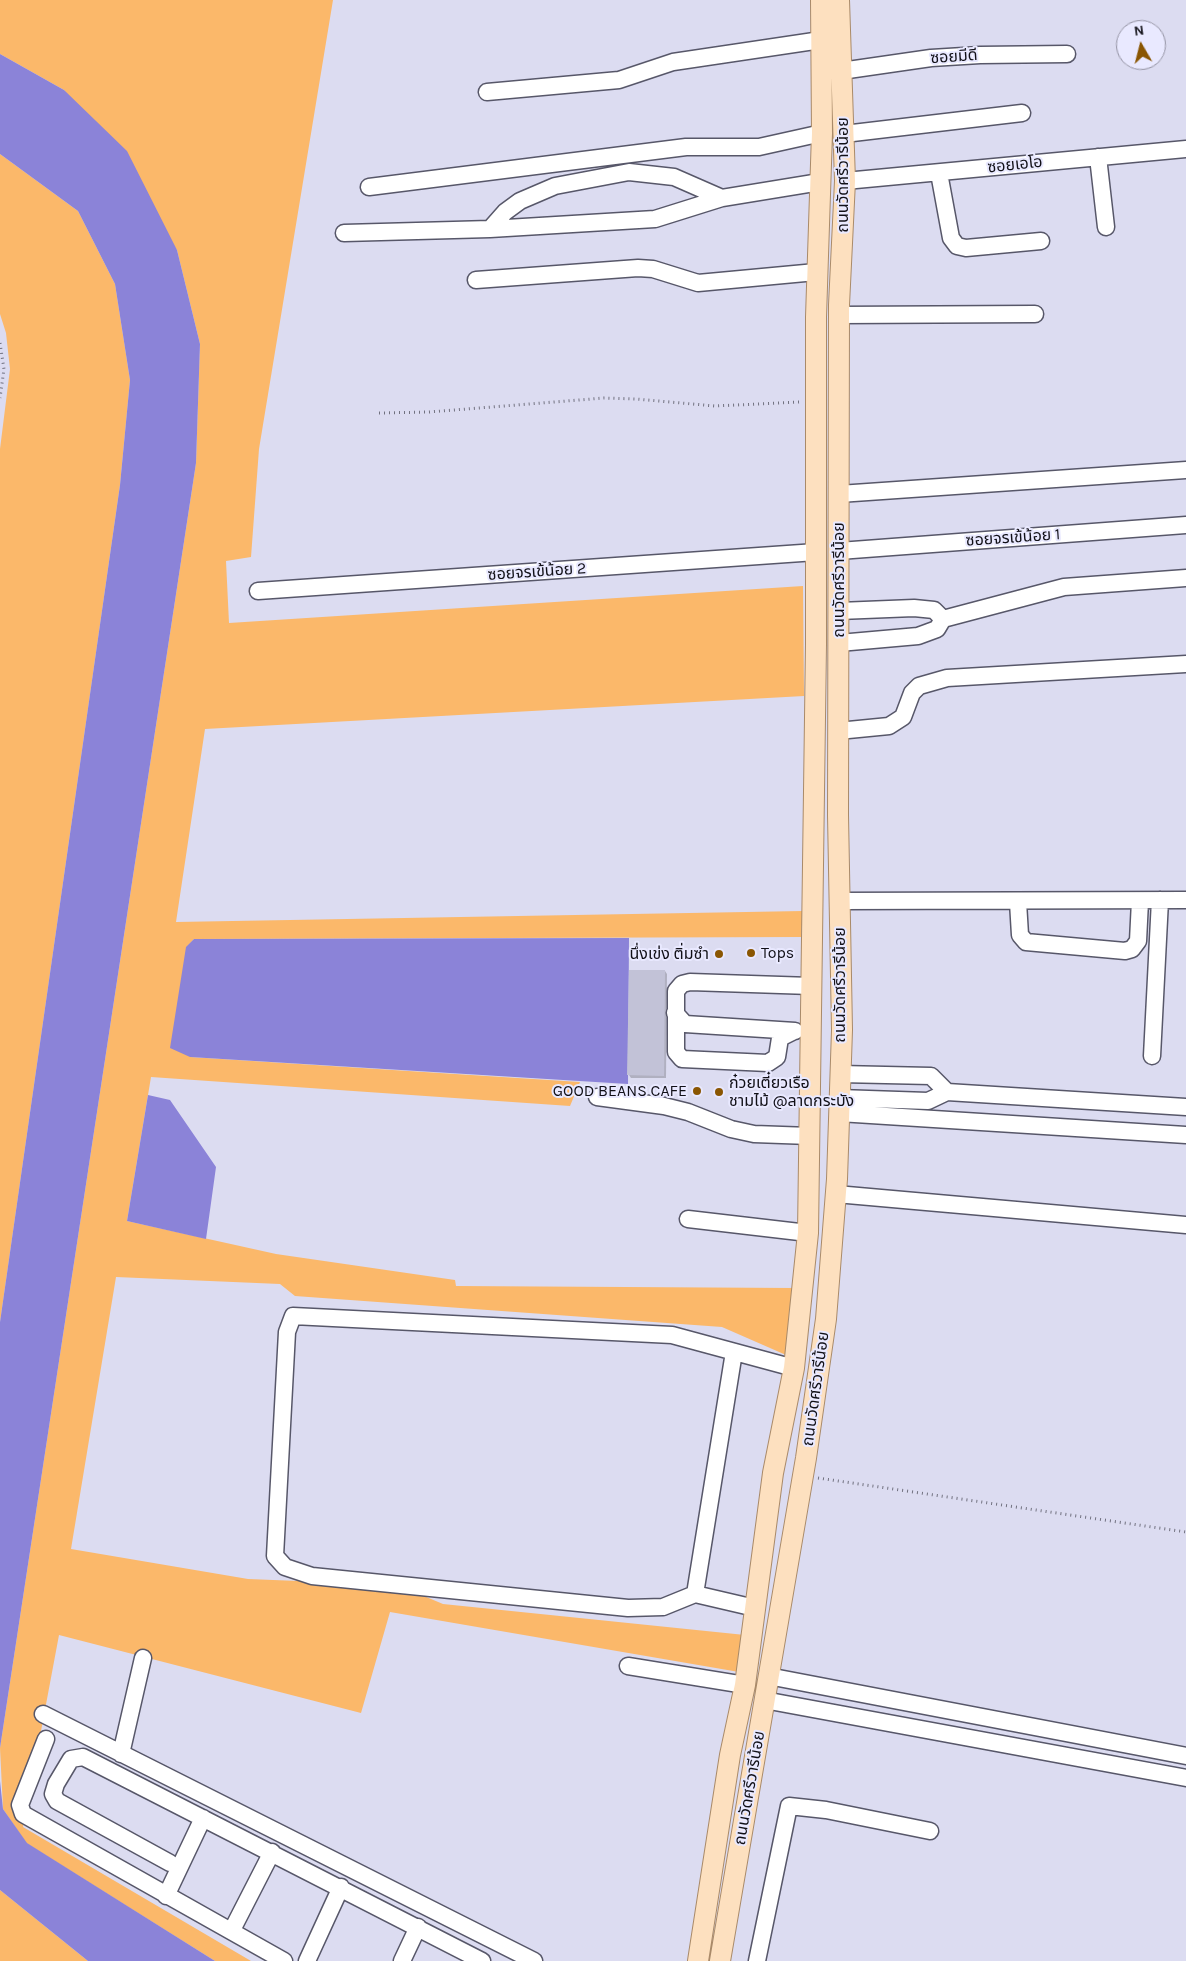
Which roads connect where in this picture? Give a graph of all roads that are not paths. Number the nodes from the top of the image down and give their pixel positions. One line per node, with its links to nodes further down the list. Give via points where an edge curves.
1 (821, 0): 3 (main road, ถนนวัดศรีวารีน้อย)
2 (838, 0): 5 (main road, ถนนวัดศรีวารีน้อย)
3 (821, 40): 6 (street, via 673,62 619,80); 8 (main road, ถนนวัดศรีวารีน้อย)
4 (1067, 54): 5 (street, ซอยมีดี, via 932,58)
5 (841, 71): 9 (main road, ถนนวัดศรีวารีน้อย)
6 (487, 92)
7 (1022, 113): 9 (street)
8 (822, 132): 14 (main road, ถนนวัดศรีวารีน้อย); 15 (street, via 759,147 686,147)
9 (844, 134): 13 (main road, ถนนวัดศรีวารีน้อย)
10 (1186, 149): 11 (street, ซอยเอโอ)
11 (1098, 157): 12 (street, ซอยเอโอ); 17 (street)
12 (939, 173): 13 (street, ซอยเอโอ); 20 (street, via 951,238 957,246 966,248)
13 (845, 181): 24 (main road, ถนนวัดศรีวารีน้อย)
14 (820, 182): 16 (street); 21 (main road, ถนนวัดศรีวารีน้อย)
15 (369, 187)
16 (722, 198): 18 (street, via 655,219); 18 (street, via 674,177 629,172 555,186 520,201)
17 (1106, 227)
18 (490, 229): 19 (street)
19 (344, 233)
20 (1041, 241)
21 (816, 272): 22 (street, via 698,283 653,269 638,268); 29 (main road, ถนนวัดศรีวารีน้อย)
22 (476, 280)
23 (1035, 314): 24 (street)
24 (839, 315): 26 (main road, ถนนวัดศรีวารีน้อย)
25 (1186, 470): 26 (street)
26 (838, 494): 28 (main road, ถนนวัดศรีวารีน้อย)
27 (1186, 526): 28 (street, ซอยจรเข้น้อย 1)
28 (839, 551): 29 (main road); 32 (main road, ถนนวัดศรีวารีน้อย)
29 (816, 552): 31 (street, ซอยจรเข้น้อย 2); 42 (main road, ถนนวัดศรีวารีน้อย)
30 (1186, 578): 33 (street, via 1064,587)
31 (258, 591)
32 (839, 611): 33 (street, via 914,608 934,610); 34 (main road, ถนนวัดศรีวารีน้อย)
33 (943, 619): 34 (street, via 937,629 918,636)
34 (838, 643): 36 (main road, ถนนวัดศรีวารีน้อย)
35 (1186, 664): 36 (street, via 947,678 918,686 903,717 889,726)
36 (838, 731): 39 (main road, ถนนวัดศรีวารีน้อย)
37 (1160, 900): 38 (street); 40 (street); 45 (street)
38 (1186, 900)
39 (840, 901): 41 (street); 47 (main road, ถนนวัดศรีวารีน้อย)
40 (1140, 901): 41 (street); 41 (street, via 1138,941 1132,949 1125,951 1026,942 1020,935)
41 (1018, 902)
42 (811, 986): 43 (street, via 690,982 682,984 676,991); 44 (main road, ถนนวัดศรีวารีน้อย)
43 (675, 1013): 44 (street, via 685,1024); 44 (street, via 676,1052 682,1058 768,1063 777,1057 780,1038)
44 (803, 1031): 46 (main road, ถนนวัดศรีวารีน้อย)
45 (1152, 1056)
46 (812, 1073): 47 (main road); 50 (main road, ถนนวัดศรีวารีน้อย)
47 (840, 1074): 48 (street, via 931,1076); 51 (main road, ถนนวัดศรีวารีน้อย)
48 (947, 1092): 51 (street, via 928,1100); 52 (street)
49 (597, 1097): 54 (street, via 664,1106 754,1134)
50 (811, 1098): 51 (main road); 54 (main road, ถนนวัดศรีวารีน้อย)
51 (839, 1105): 53 (street); 55 (main road, ถนนวัดศรีวารีน้อย)
52 (1186, 1107)
53 (1186, 1135)
54 (810, 1136): 58 (main road, ถนนวัดศรีวารีน้อย)
55 (836, 1194): 57 (street); 65 (main road, ถนนวัดศรีวารีน้อย, via 826,1319)
56 (688, 1219): 58 (street)
57 (1186, 1225)
58 (808, 1233): 60 (main road, ถนนวัดศรีวารีน้อย)
59 (734, 1352): 60 (street); 61 (street); 61 (street, via 672,1334 292,1316 287,1332 276,1556 285,1567 312,1576 628,1608 663,1608)
60 (794, 1368): 62 (main road, ถนนวัดศรีวารีน้อย, via 773,1472)
61 (695, 1594): 62 (street)
62 (755, 1608): 66 (main road, ถนนวัดศรีวารีน้อย)
63 (143, 1658): 74 (street)
64 (628, 1666): 66 (street)
65 (768, 1676): 67 (street); 68 (main road, ถนนวัดศรีวารีน้อย)
66 (745, 1685): 90 (main road, ถนนวัดศรีวารีน้อย, via 730,1755)
67 (867, 1696): 70 (street); 71 (street)
68 (764, 1700): 70 (street); 91 (main road, ถนนวัดศรีวารีน้อย)
69 (43, 1714): 74 (street)
70 (864, 1718): 73 (street)
71 (1048, 1730): 73 (street); 75 (street)
72 (46, 1739): 82 (street, via 20,1804 23,1814)
73 (1043, 1752): 76 (street)
74 (121, 1754): 89 (street)
75 (1186, 1756)
76 (1186, 1778)
77 (204, 1818): 79 (street); 80 (street, via 83,1757 71,1759 56,1784 53,1794 56,1801); 82 (street)
78 (930, 1831): 92 (street, via 826,1810 789,1806)
79 (272, 1852): 81 (street); 84 (street)
80 (170, 1863)
81 (341, 1887): 83 (street); 86 (street)
82 (166, 1896): 84 (street)
83 (418, 1927): 87 (street); 88 (street)
84 (232, 1930): 85 (street)
85 (284, 1961)
86 (307, 1961)
87 (402, 1961)
88 (482, 1961)
89 (534, 1961)
90 (698, 1961)
91 (720, 1961)
92 (757, 1961)

